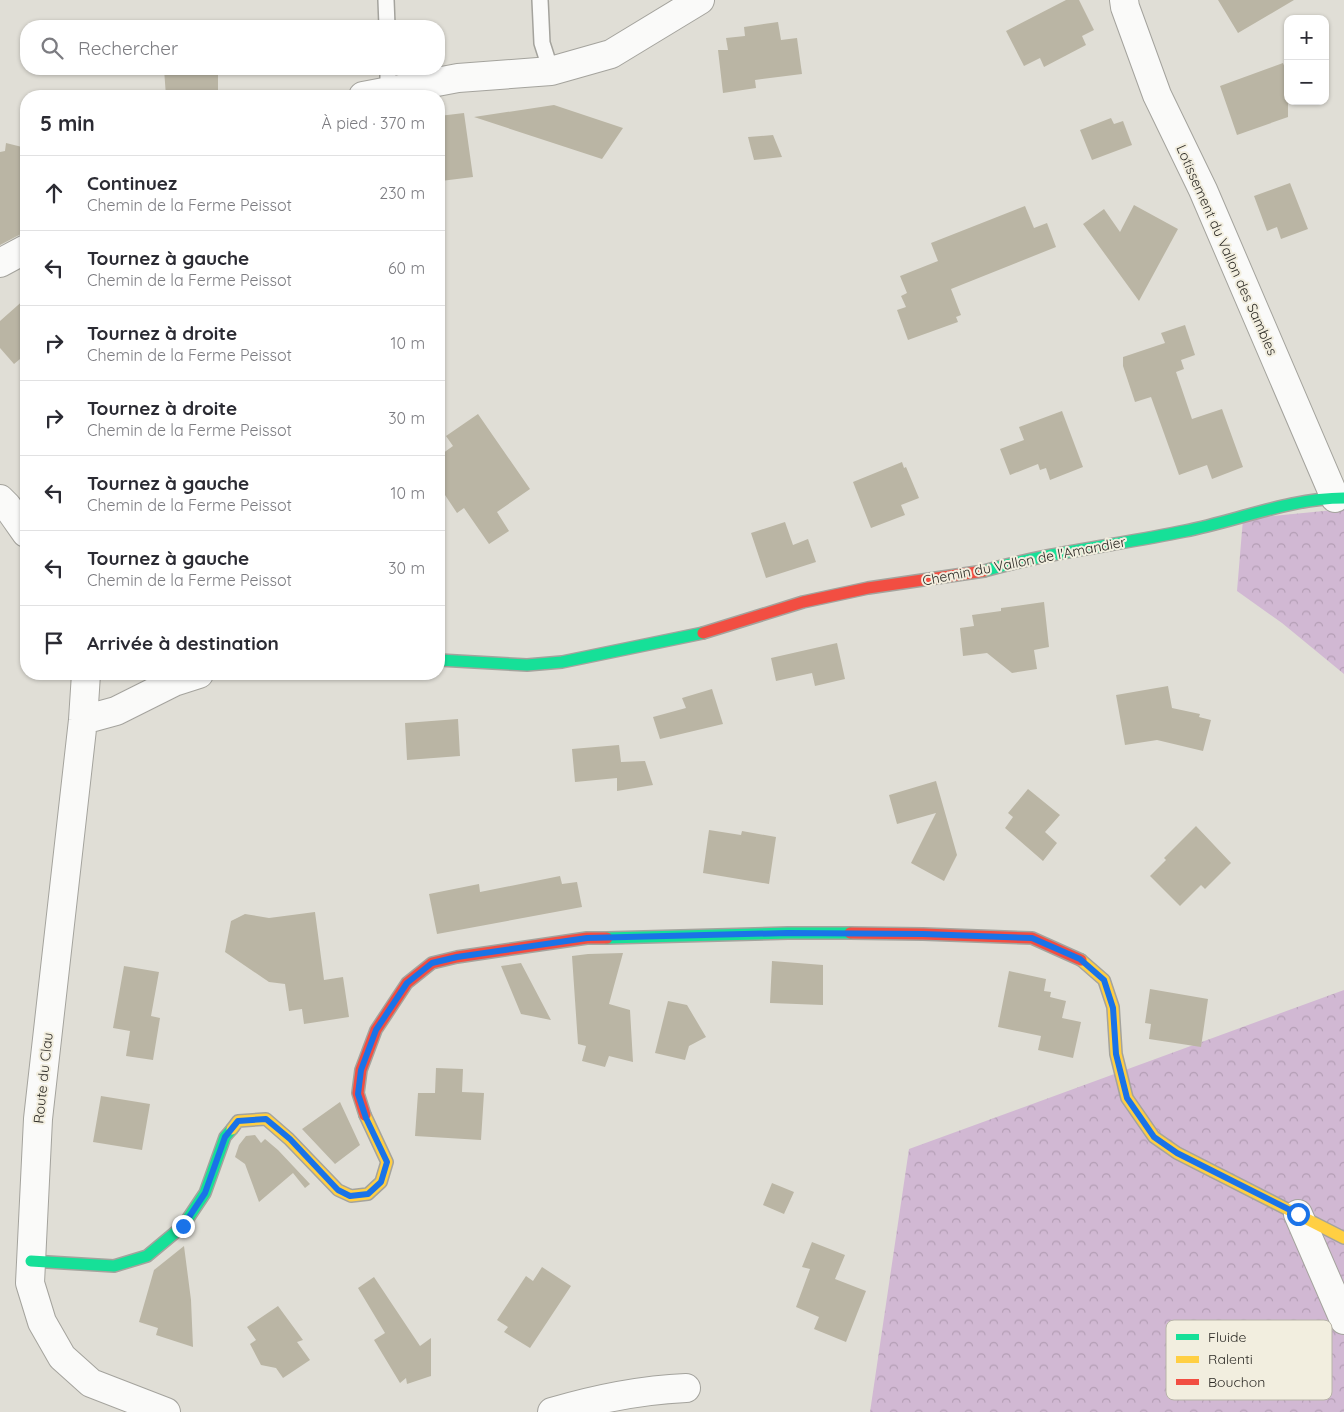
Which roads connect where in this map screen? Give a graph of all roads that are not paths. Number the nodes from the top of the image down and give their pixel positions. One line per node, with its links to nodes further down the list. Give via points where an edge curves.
1 (386, 0): 5 (lane)
2 (540, 0): 6 (lane, via 542,43)
3 (700, 0): 6 (street, via 611,54)
4 (1124, 0): 10 (street, Lotissement du Vallon des Sambles, via 1157,95 1203,190)
5 (387, 20)
6 (551, 71): 7 (street)
7 (380, 85)
8 (20, 253): 9 (street)
9 (0, 263)
10 (1339, 498): 13 (street, Chemin du Vallon de l'Amandier, via 1285,506 1186,531 1021,560 979,572 868,588 804,602 704,633 562,662 527,665)
11 (0, 499): 12 (street)
12 (20, 525)
13 (445, 660)
14 (86, 680): 16 (street, Route du Clau)
15 (180, 680): 16 (street, via 116,711)
16 (83, 720): 19 (street, Route du Clau, via 38,1119)
17 (1298, 1214): 18 (street); 19 (street, via 1177,1153 1154,1137 1127,1098 1116,1054 1113,1008 1104,980 1080,959 1032,938 788,933 587,938 432,963 407,983 376,1030 361,1070 358,1094 387,1162 381,1182 368,1194 350,1196 338,1190 290,1139 266,1119 238,1121 225,1137 205,1193 183,1226 147,1256 114,1266); 20 (street)
18 (1344, 1238)
19 (31, 1261): 22 (street, Route du Clau, via 30,1282 42,1322 62,1357 91,1383)
20 (1344, 1320)
21 (686, 1388): 23 (street, via 608,1397)
22 (166, 1412)
23 (552, 1412)

